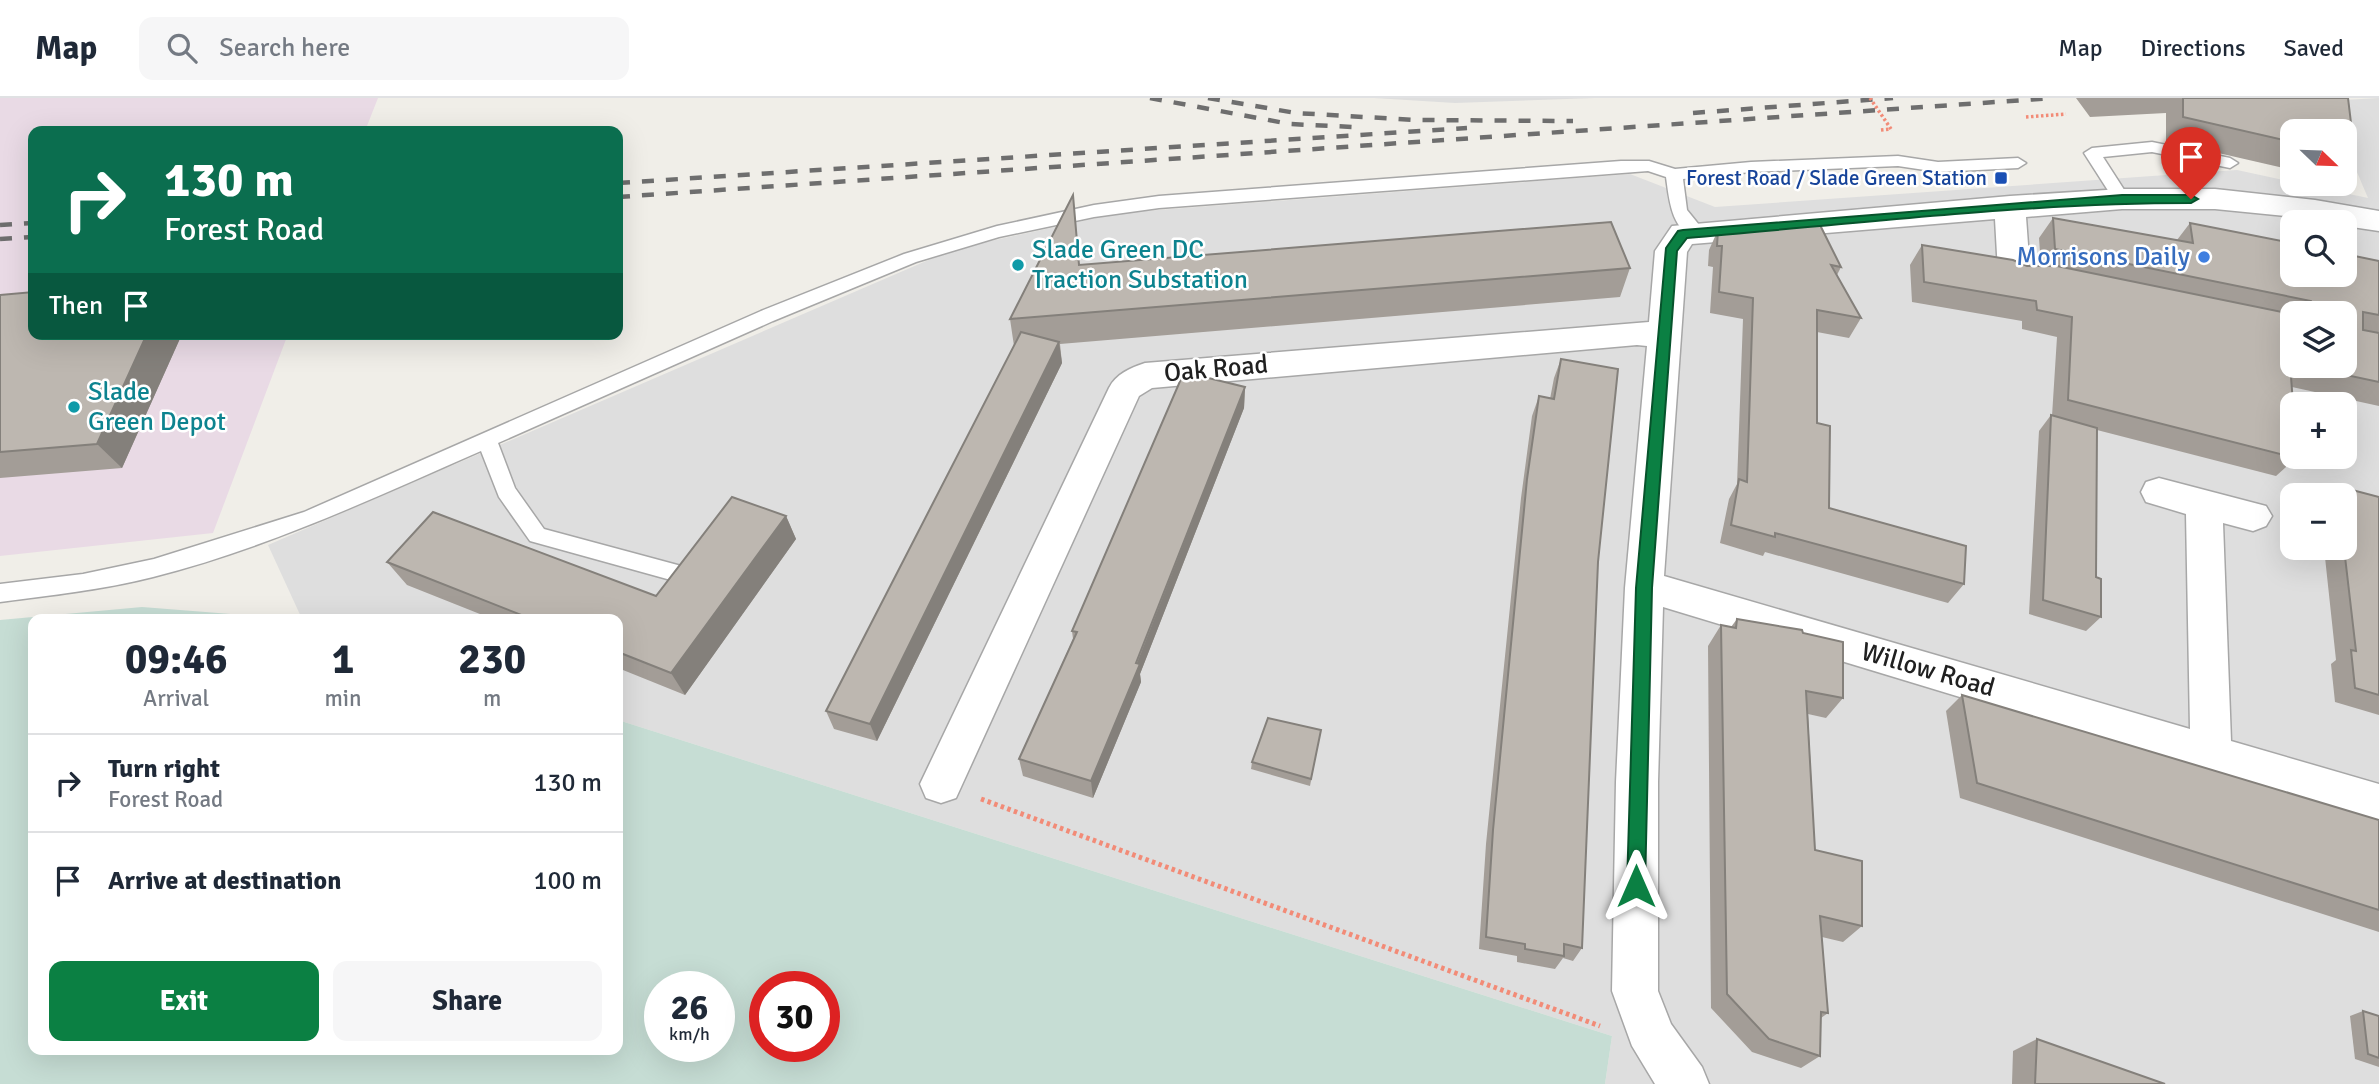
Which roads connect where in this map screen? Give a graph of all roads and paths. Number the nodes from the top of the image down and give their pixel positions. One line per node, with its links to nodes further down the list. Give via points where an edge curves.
1 (1870, 98): 4 (path, bridge)
2 (2066, 114): 3 (path)
3 (2026, 117)
4 (1891, 129)
5 (2018, 163): 7 (lane, via 1938,167 1898,161)
6 (2230, 163): 8 (lane, via 2152,147 2092,153)
7 (1674, 174): 11 (lane, via 1679,211); 14 (lane, via 1660,168 1621,166 1159,202 1047,219 950,244 884,268)
8 (2122, 199): 9 (street); 10 (street, via 2215,199)
9 (2010, 206): 11 (street); 12 (street)
10 (2379, 221)
11 (1695, 231): 13 (street, via 1683,234 1671,251)
12 (2021, 274)
13 (1663, 335): 19 (street); 22 (street, Oak Road, via 1637,333 1145,376 1126,388)
14 (487, 440): 18 (lane, via 506,491 537,535); 20 (lane, via 310,518 228,547 83,583)
15 (2159, 492): 16 (street)
16 (2204, 504): 17 (street); 21 (street)
17 (2252, 516)
18 (678, 573)
19 (1644, 588): 21 (street, Willow Road); 25 (street, via 1635,991 1643,1023)
20 (0, 593)
21 (2211, 752): 23 (street, Willow Road)
22 (941, 784): 24 (path)
23 (2379, 804)
24 (1601, 1027)
25 (1685, 1084)

